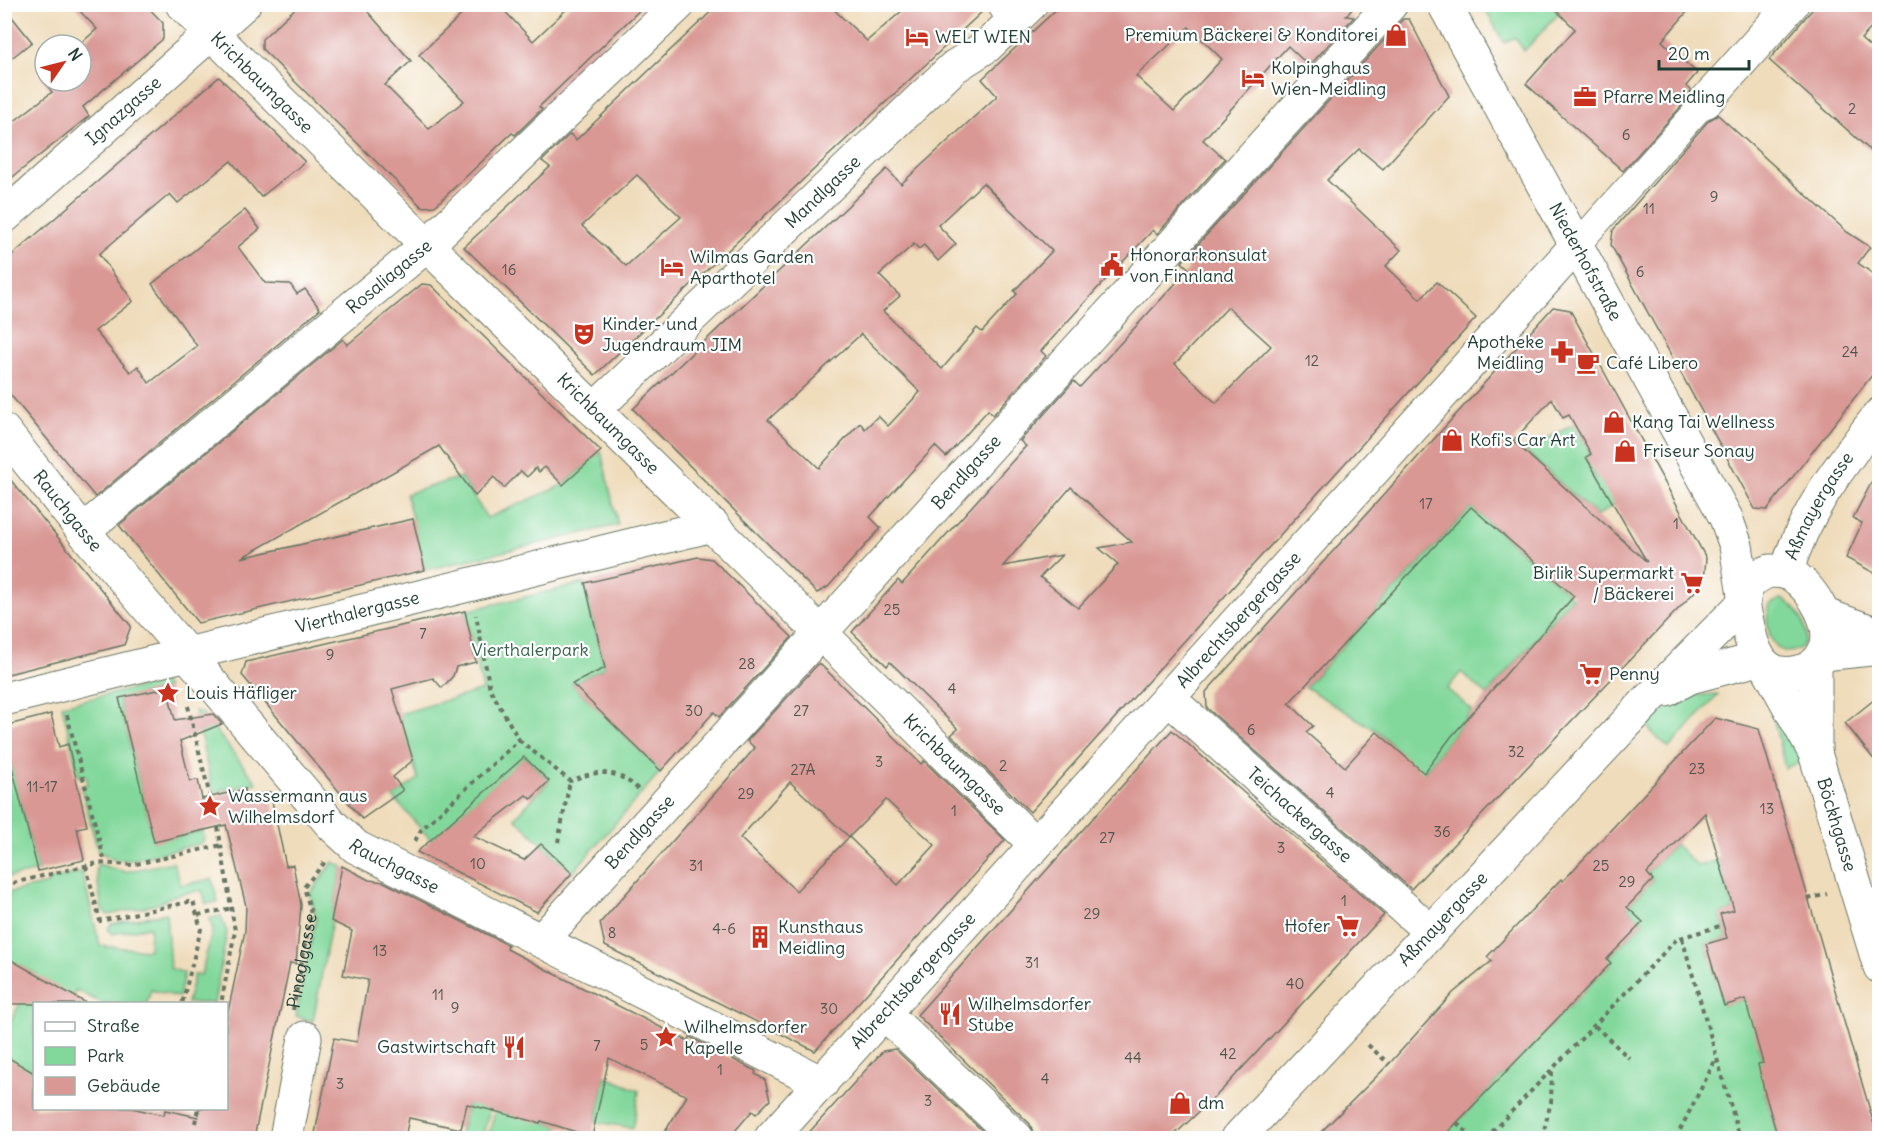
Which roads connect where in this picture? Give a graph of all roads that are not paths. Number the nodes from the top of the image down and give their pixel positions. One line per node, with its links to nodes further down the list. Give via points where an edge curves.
1 (182, 4): 8 (street, Krichbaumgasse)
2 (244, 4): 8 (street, Ignazgasse)
3 (1390, 4): 22 (street, Bendlgasse)
4 (1444, 4): 12 (street, Niederhofstraße)
5 (1792, 4): 9 (street)
6 (677, 5): 11 (street, Rosaliagasse)
7 (1015, 11): 13 (street, Mandlgasse, via 987,46 954,67)
8 (214, 34): 10 (street, Ignazgasse); 11 (street, Krichbaumgasse)
9 (1705, 102): 12 (street, Albrechtsbergergasse)
10 (4, 217)
11 (426, 246): 13 (street, Krichbaumgasse); 18 (street, Rosaliagasse)
12 (1576, 246): 16 (street, Niederhofstraße); 28 (street, Albrechtsbergergasse)
13 (594, 410): 17 (street, Krichbaumgasse)
14 (1880, 414): 19 (street, Aßmayergasse, via 1825,486)
15 (4, 431): 18 (street, Rauchgasse)
16 (1726, 518): 19 (street, Niederhofstraße); 20 (street, Niederhofstraße, via 1736,546)
17 (713, 525): 22 (street, Krichbaumgasse); 25 (street, Vierthalergasse)
18 (83, 531): 25 (street, Rauchgasse)
19 (1778, 572): 20 (street, via 1753,580); 21 (street, via 1800,582)
20 (1744, 600): 27 (street, via 1752,648); 30 (street, Aßmayergasse)
21 (1825, 615): 23 (street); 26 (street, via 1828,636)
22 (822, 632): 32 (street, Krichbaumgasse); 34 (street, Bendlgasse)
23 (1880, 635)
24 (1880, 648): 26 (street)
25 (189, 653): 29 (street, Vierthalergasse); 34 (street, Rauchgasse, via 331,824 356,847)
26 (1819, 659): 27 (street, via 1792,673 1780,673); 31 (street, Böckhgasse)
27 (1763, 663): 30 (street, Aßmayergasse, via 1690,678); 31 (street, Böckhgasse)
28 (1168, 698): 32 (street, Albrechtsbergergasse); 33 (street, Teichackergasse)
29 (4, 699)
30 (1649, 699): 33 (street, Aßmayergasse)
31 (1815, 753): 35 (street, Böckhgasse)
32 (1035, 844): 36 (street, Albrechtsbergergasse)
33 (1431, 932): 42 (street, Aßmayergasse)
34 (541, 940): 38 (street, Rauchgasse)
35 (1880, 967)
36 (884, 1014): 38 (street, Albrechtsbergergasse); 41 (street)
37 (305, 1038): 39 (street)
38 (822, 1083): 40 (street, Albrechtsbergergasse)
39 (286, 1138)
40 (771, 1138)
41 (1017, 1138)
42 (1238, 1138)

